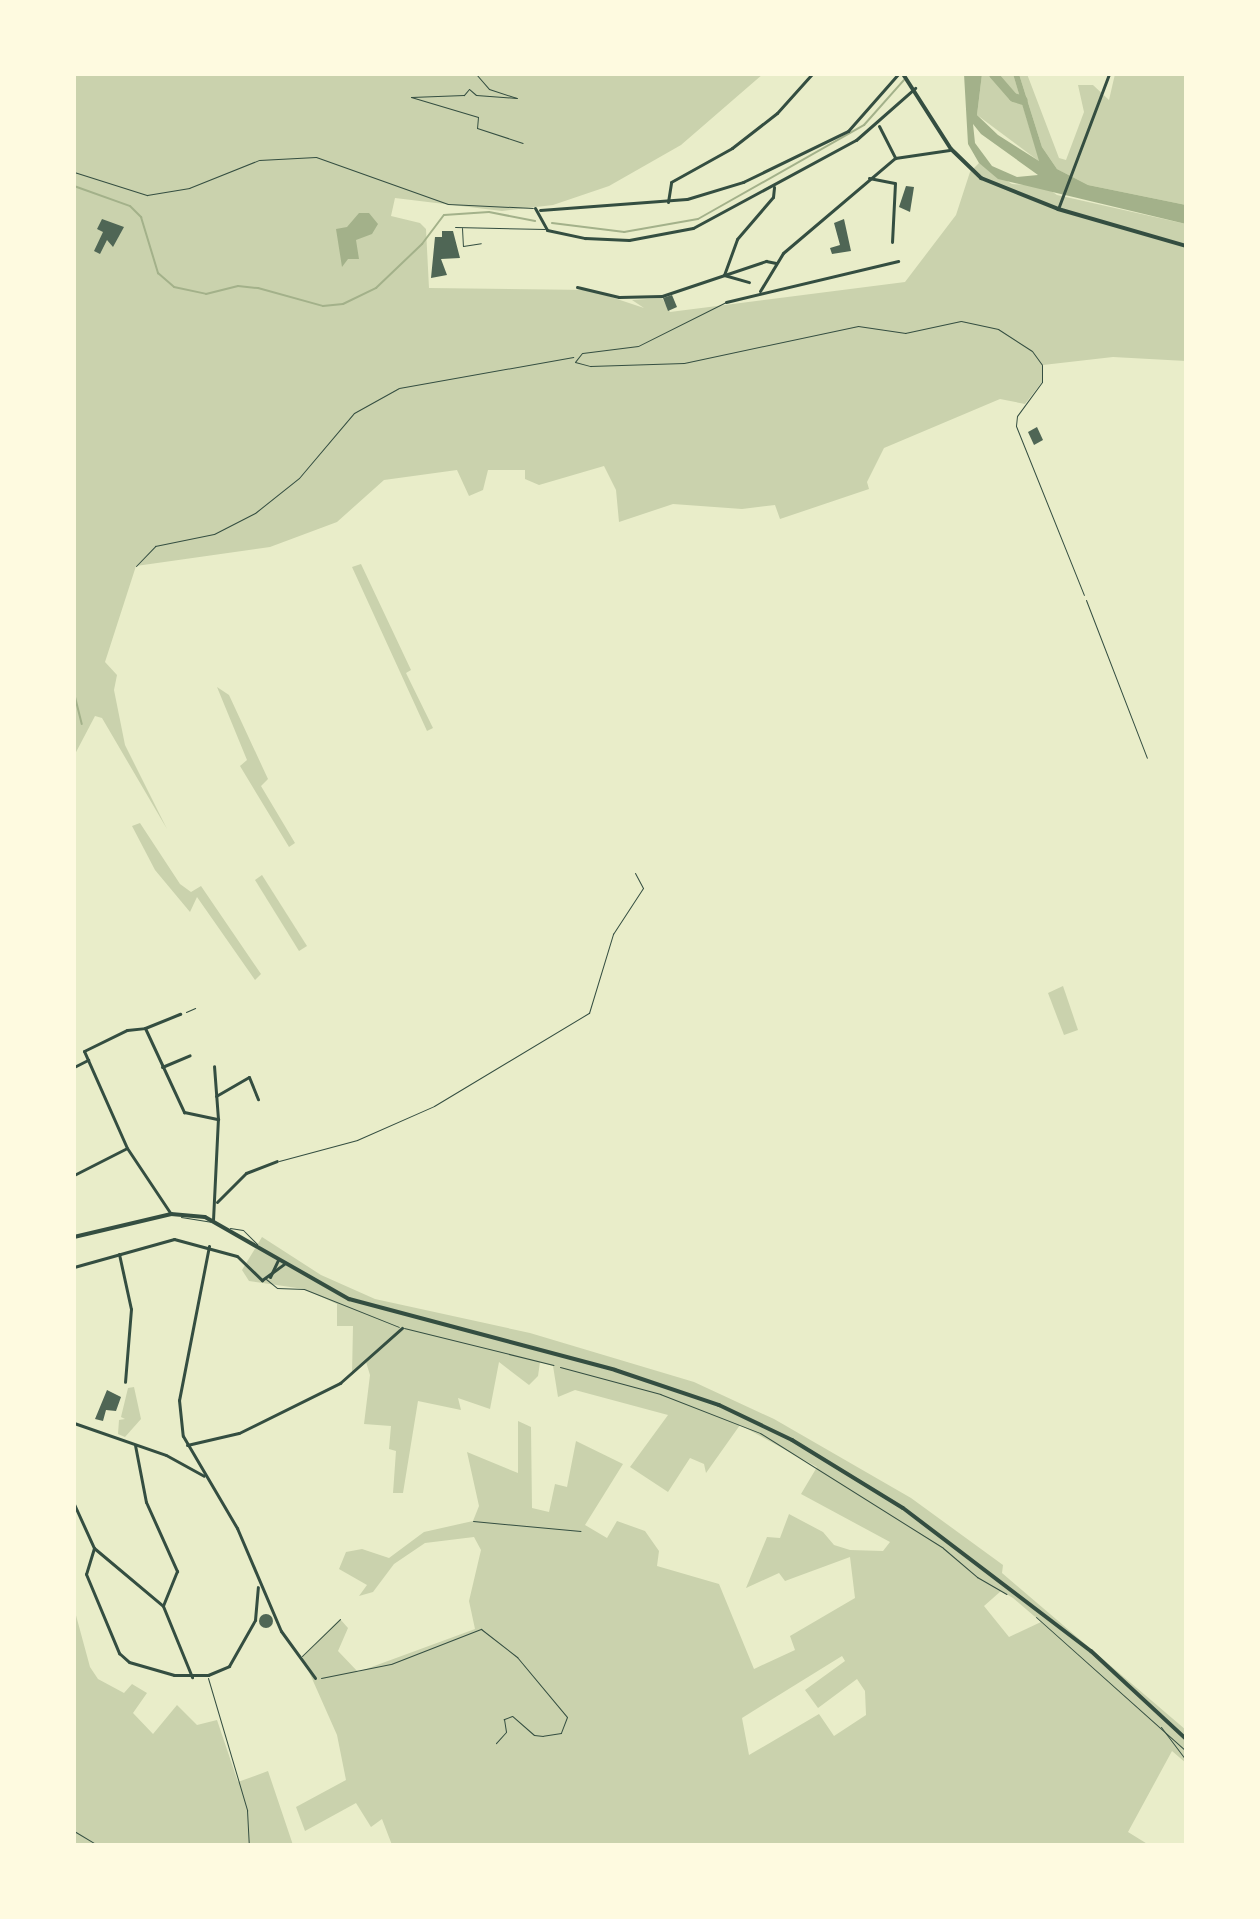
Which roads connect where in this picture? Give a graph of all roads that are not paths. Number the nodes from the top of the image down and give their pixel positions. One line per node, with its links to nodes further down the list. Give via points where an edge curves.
1 (812, 74): 11 (street, via 777,113 732,148 671,182)
2 (901, 74): 4 (main road); 11 (street, via 848,131 743,182)
3 (1109, 74): 13 (street)
4 (914, 86): 5 (street); 6 (main road)
5 (878, 125): 7 (street); 10 (street)
6 (951, 149): 7 (street, via 922,158); 13 (main road, via 981,178)
7 (895, 158): 9 (street)
8 (74, 172): 12 (lane, via 147,195 189,188 259,160 316,157 448,204)
9 (869, 178): 17 (street, via 895,183); 21 (street)
10 (774, 187): 16 (street, via 693,228 647,238 600,240); 22 (street, via 773,197 737,239)
11 (668, 202): 12 (street)
12 (538, 209): 16 (street)
13 (1058, 209): 19 (main road)
14 (462, 226): 15 (lane); 16 (lane); 18 (lane, via 463,246)
15 (455, 227)
16 (546, 229)
17 (892, 242)
18 (481, 243)
19 (1186, 246)
20 (898, 261): 25 (street)
21 (776, 263): 22 (street); 25 (street)
22 (724, 275): 23 (street); 24 (street, via 687,290 636,298)
23 (749, 282)
24 (577, 287)
25 (760, 291): 26 (street)
26 (726, 302): 27 (lane, via 638,346 575,357 590,366 684,363 791,343 838,328 905,333 971,322 1021,342 1042,365 1042,382 1021,409 1016,426)
27 (1084, 595)
28 (635, 873): 40 (lane, via 643,888 607,946 589,1013 434,1106 357,1140)
29 (180, 1014): 30 (street)
30 (145, 1028): 32 (street, via 127,1030 84,1051); 35 (street)
31 (190, 1055): 35 (street)
32 (88, 1060): 34 (street); 39 (street)
33 (214, 1066): 36 (street)
34 (74, 1067)
35 (162, 1067): 38 (street, via 184,1112)
36 (216, 1096): 37 (street, via 249,1077); 38 (street)
37 (258, 1099)
38 (218, 1119): 42 (street)
39 (127, 1148): 41 (street); 43 (street)
40 (277, 1161): 42 (street, via 251,1170)
41 (74, 1175)
42 (217, 1202): 44 (street)
43 (171, 1214): 44 (main road); 45 (main road)
44 (213, 1220): 48 (main road)
45 (74, 1237)
46 (209, 1246): 47 (street, via 174,1239); 51 (street, via 237,1256 254,1278); 57 (street, via 179,1400)
47 (119, 1254): 50 (street); 54 (street, via 131,1309)
48 (278, 1260): 49 (main road); 51 (street)
49 (284, 1264): 51 (street); 69 (main road, via 372,1307 667,1385 792,1440 868,1485 999,1576)
50 (74, 1267)
51 (268, 1278): 52 (lane, via 277,1288 304,1289)
52 (402, 1328): 53 (lane); 57 (street, via 340,1383 239,1433)
53 (553, 1365)
54 (125, 1382)
55 (74, 1423): 56 (street)
56 (135, 1445): 58 (street); 63 (street, via 146,1502 177,1571)
57 (187, 1445): 58 (street)
58 (204, 1476): 62 (street, via 237,1528)
59 (74, 1504): 60 (street)
60 (75, 1511): 61 (street)
61 (94, 1548): 63 (street); 67 (street, via 86,1574 119,1653 129,1662)
62 (258, 1587): 65 (street, via 281,1631); 66 (street, via 255,1620 236,1657)
63 (163, 1606): 67 (street)
64 (340, 1619): 65 (lane)
65 (302, 1656): 68 (street)
66 (208, 1675): 67 (street); 70 (lane, via 247,1810)
67 (192, 1677)
68 (315, 1678)
69 (1186, 1739)
70 (249, 1845)

